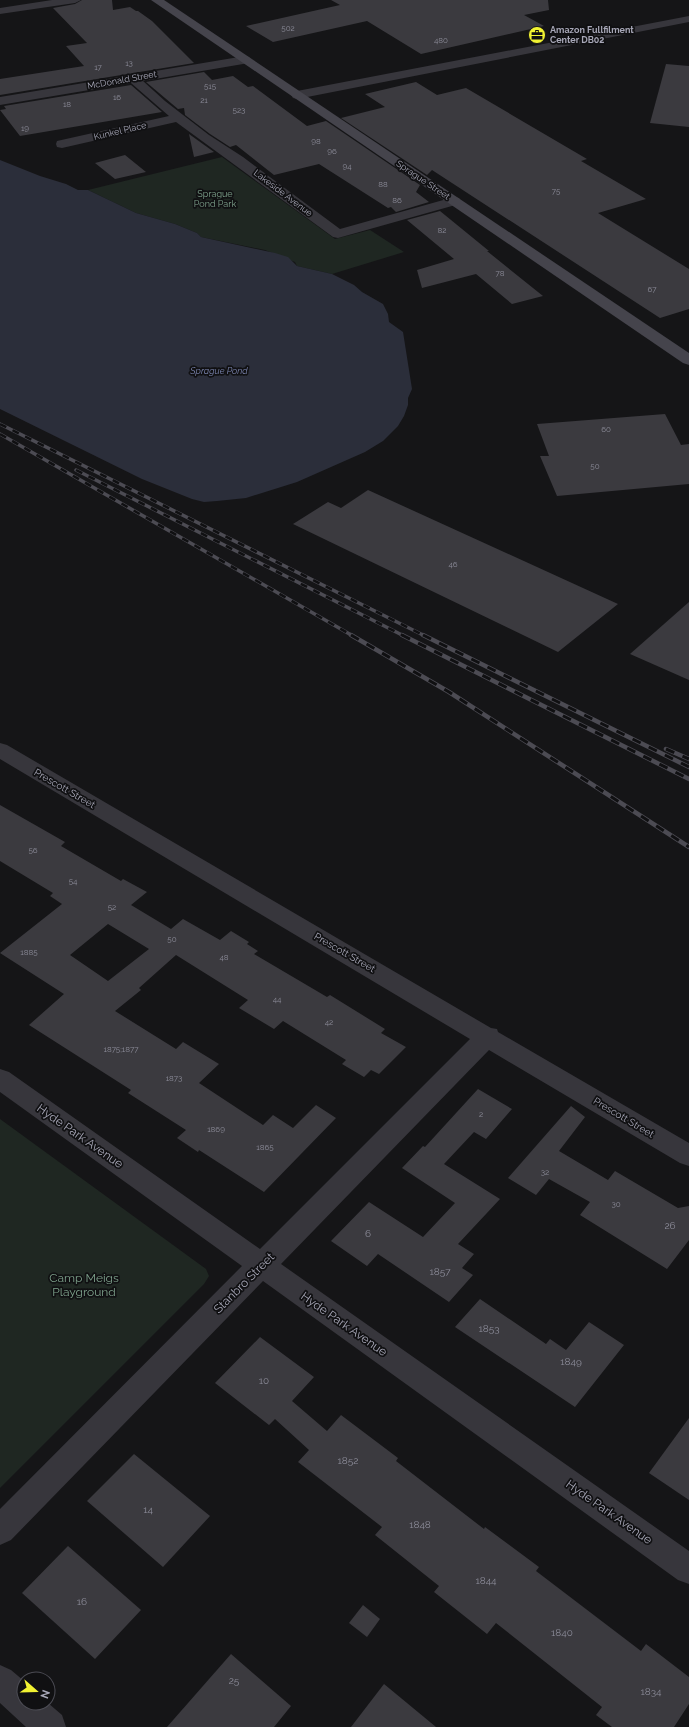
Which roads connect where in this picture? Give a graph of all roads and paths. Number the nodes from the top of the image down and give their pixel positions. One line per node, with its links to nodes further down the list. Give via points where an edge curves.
1 (4, 0): 4 (street)
2 (75, 0): 4 (street)
3 (157, 0): 7 (main road, Sprague Street)
4 (21, 7): 5 (street)
5 (0, 11)
6 (689, 19): 9 (street)
7 (245, 60): 8 (street, McDonald Street); 9 (main road, Sprague Street)
8 (133, 78): 10 (street, McDonald Street); 11 (street, Lakeside Avenue)
9 (297, 95): 13 (main road, Sprague Street)
10 (0, 101)
11 (178, 118): 12 (street, Kunkel Place); 13 (street, Lakeside Avenue, via 338,234)
12 (62, 144)
13 (454, 201): 14 (main road, Sprague Street)
14 (689, 360)
15 (0, 750): 16 (street, Prescott Street)
16 (488, 1036): 18 (street, Prescott Street); 19 (street, Stanbro Street)
17 (0, 1079): 19 (street, Hyde Park Avenue)
18 (689, 1156)
19 (262, 1265): 20 (street, Stanbro Street); 21 (street, Hyde Park Avenue)
20 (0, 1530)
21 (689, 1569)
22 (0, 1681): 23 (street)
23 (50, 1727)

